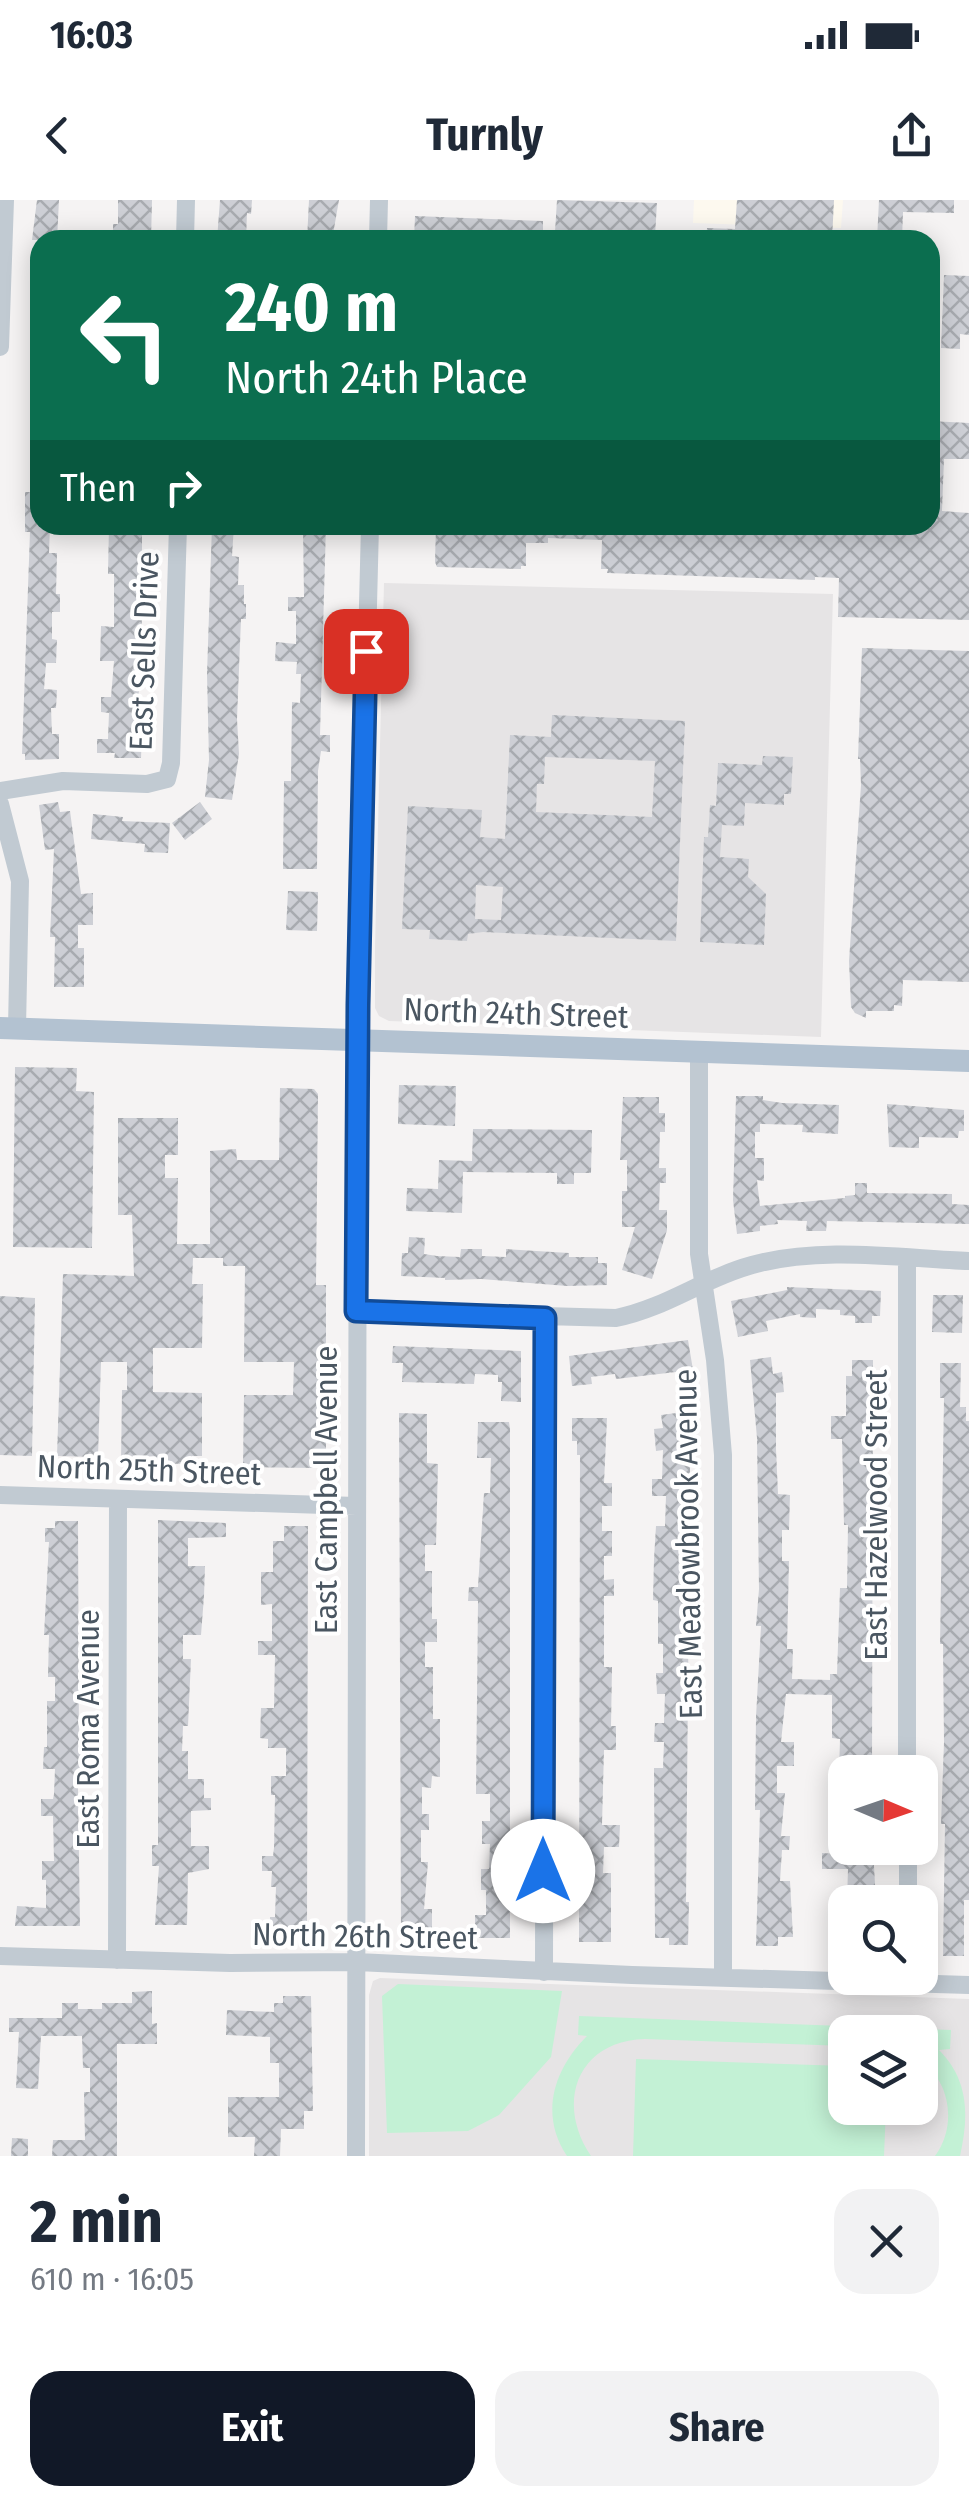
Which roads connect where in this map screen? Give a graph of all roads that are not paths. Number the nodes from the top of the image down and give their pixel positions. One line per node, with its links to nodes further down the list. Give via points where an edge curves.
1 (4, 200): 6 (street)
2 (186, 200): 4 (street)
3 (379, 200): 5 (street)
4 (185, 230)
5 (378, 230)
6 (0, 346)
7 (178, 535): 9 (street, East Sells Drive, via 167,779 52,782)
8 (370, 535): 12 (street, East Campbell Avenue)
9 (0, 791)
10 (0, 804): 11 (street, via 20,882)
11 (8, 1028): 12 (main road, North 24th Street)
12 (358, 1040): 13 (main road, North 24th Street); 18 (street, East Campbell Avenue)
13 (699, 1052): 14 (main road, North 24th Street); 17 (street, East Meadowbrook Avenue)
14 (969, 1062)
15 (907, 1258): 16 (street); 17 (street, via 788,1256); 23 (street, East Hazelwood Street)
16 (969, 1261)
17 (701, 1285): 19 (street, via 646,1312); 28 (street, East Meadowbrook Avenue, via 723,1455)
18 (356, 1311): 19 (street); 22 (street, East Campbell Avenue)
19 (545, 1318): 27 (street)
20 (0, 1496): 21 (street, North 25th Street)
21 (118, 1499): 22 (street, North 25th Street); 25 (street, East Roma Avenue)
22 (356, 1506): 26 (street, East Campbell Avenue)
23 (908, 1755)
24 (0, 1956): 25 (street, North 26th Street)
25 (116, 1960): 26 (street, North 26th Street)
26 (357, 1962): 27 (street, North 26th Street); 32 (street, East Campbell Avenue)
27 (544, 1972): 28 (street, North 26th Street)
28 (723, 1976): 29 (street, North 26th Street)
29 (828, 1978)
30 (938, 1982): 31 (street, North 26th Street)
31 (969, 1985)
32 (356, 2156)

